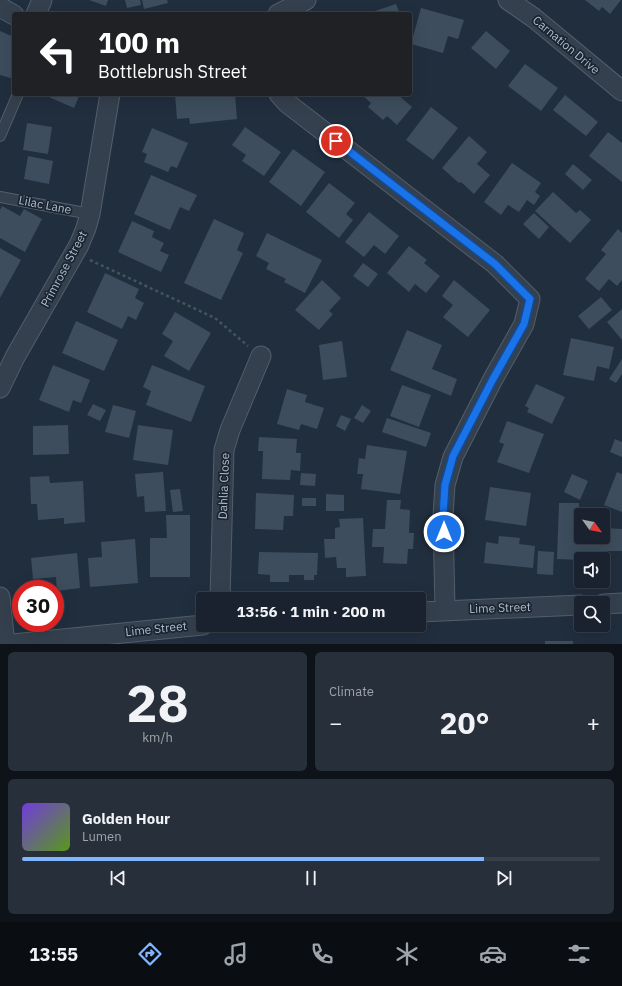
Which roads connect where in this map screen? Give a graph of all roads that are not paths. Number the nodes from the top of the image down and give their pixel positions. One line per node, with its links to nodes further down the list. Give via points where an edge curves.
1 (42, 0): 5 (street)
2 (306, 0): 6 (street)
3 (508, 0): 8 (street, Carnation Drive, via 534,18)
4 (0, 7): 7 (street)
5 (37, 12)
6 (282, 12)
7 (12, 14)
8 (622, 91)
9 (17, 96): 12 (lane)
10 (110, 96): 14 (street, Primrose Street)
11 (281, 96): 22 (street, via 495,264 530,299 524,324 453,456 445,485)
12 (0, 136)
13 (0, 197): 14 (lane, Lilac Lane)
14 (90, 214): 16 (street, Primrose Street, via 74,253)
15 (261, 356): 17 (street, Dahlia Close, via 224,450)
16 (0, 388)
17 (220, 592)
18 (0, 597): 25 (street)
19 (622, 603): 20 (street)
20 (610, 604)
21 (574, 605): 22 (street, Lime Street)
22 (445, 610): 23 (street, Lime Street)
23 (426, 611)
24 (196, 626): 26 (street, Lime Street)
25 (5, 644)
26 (13, 644)

